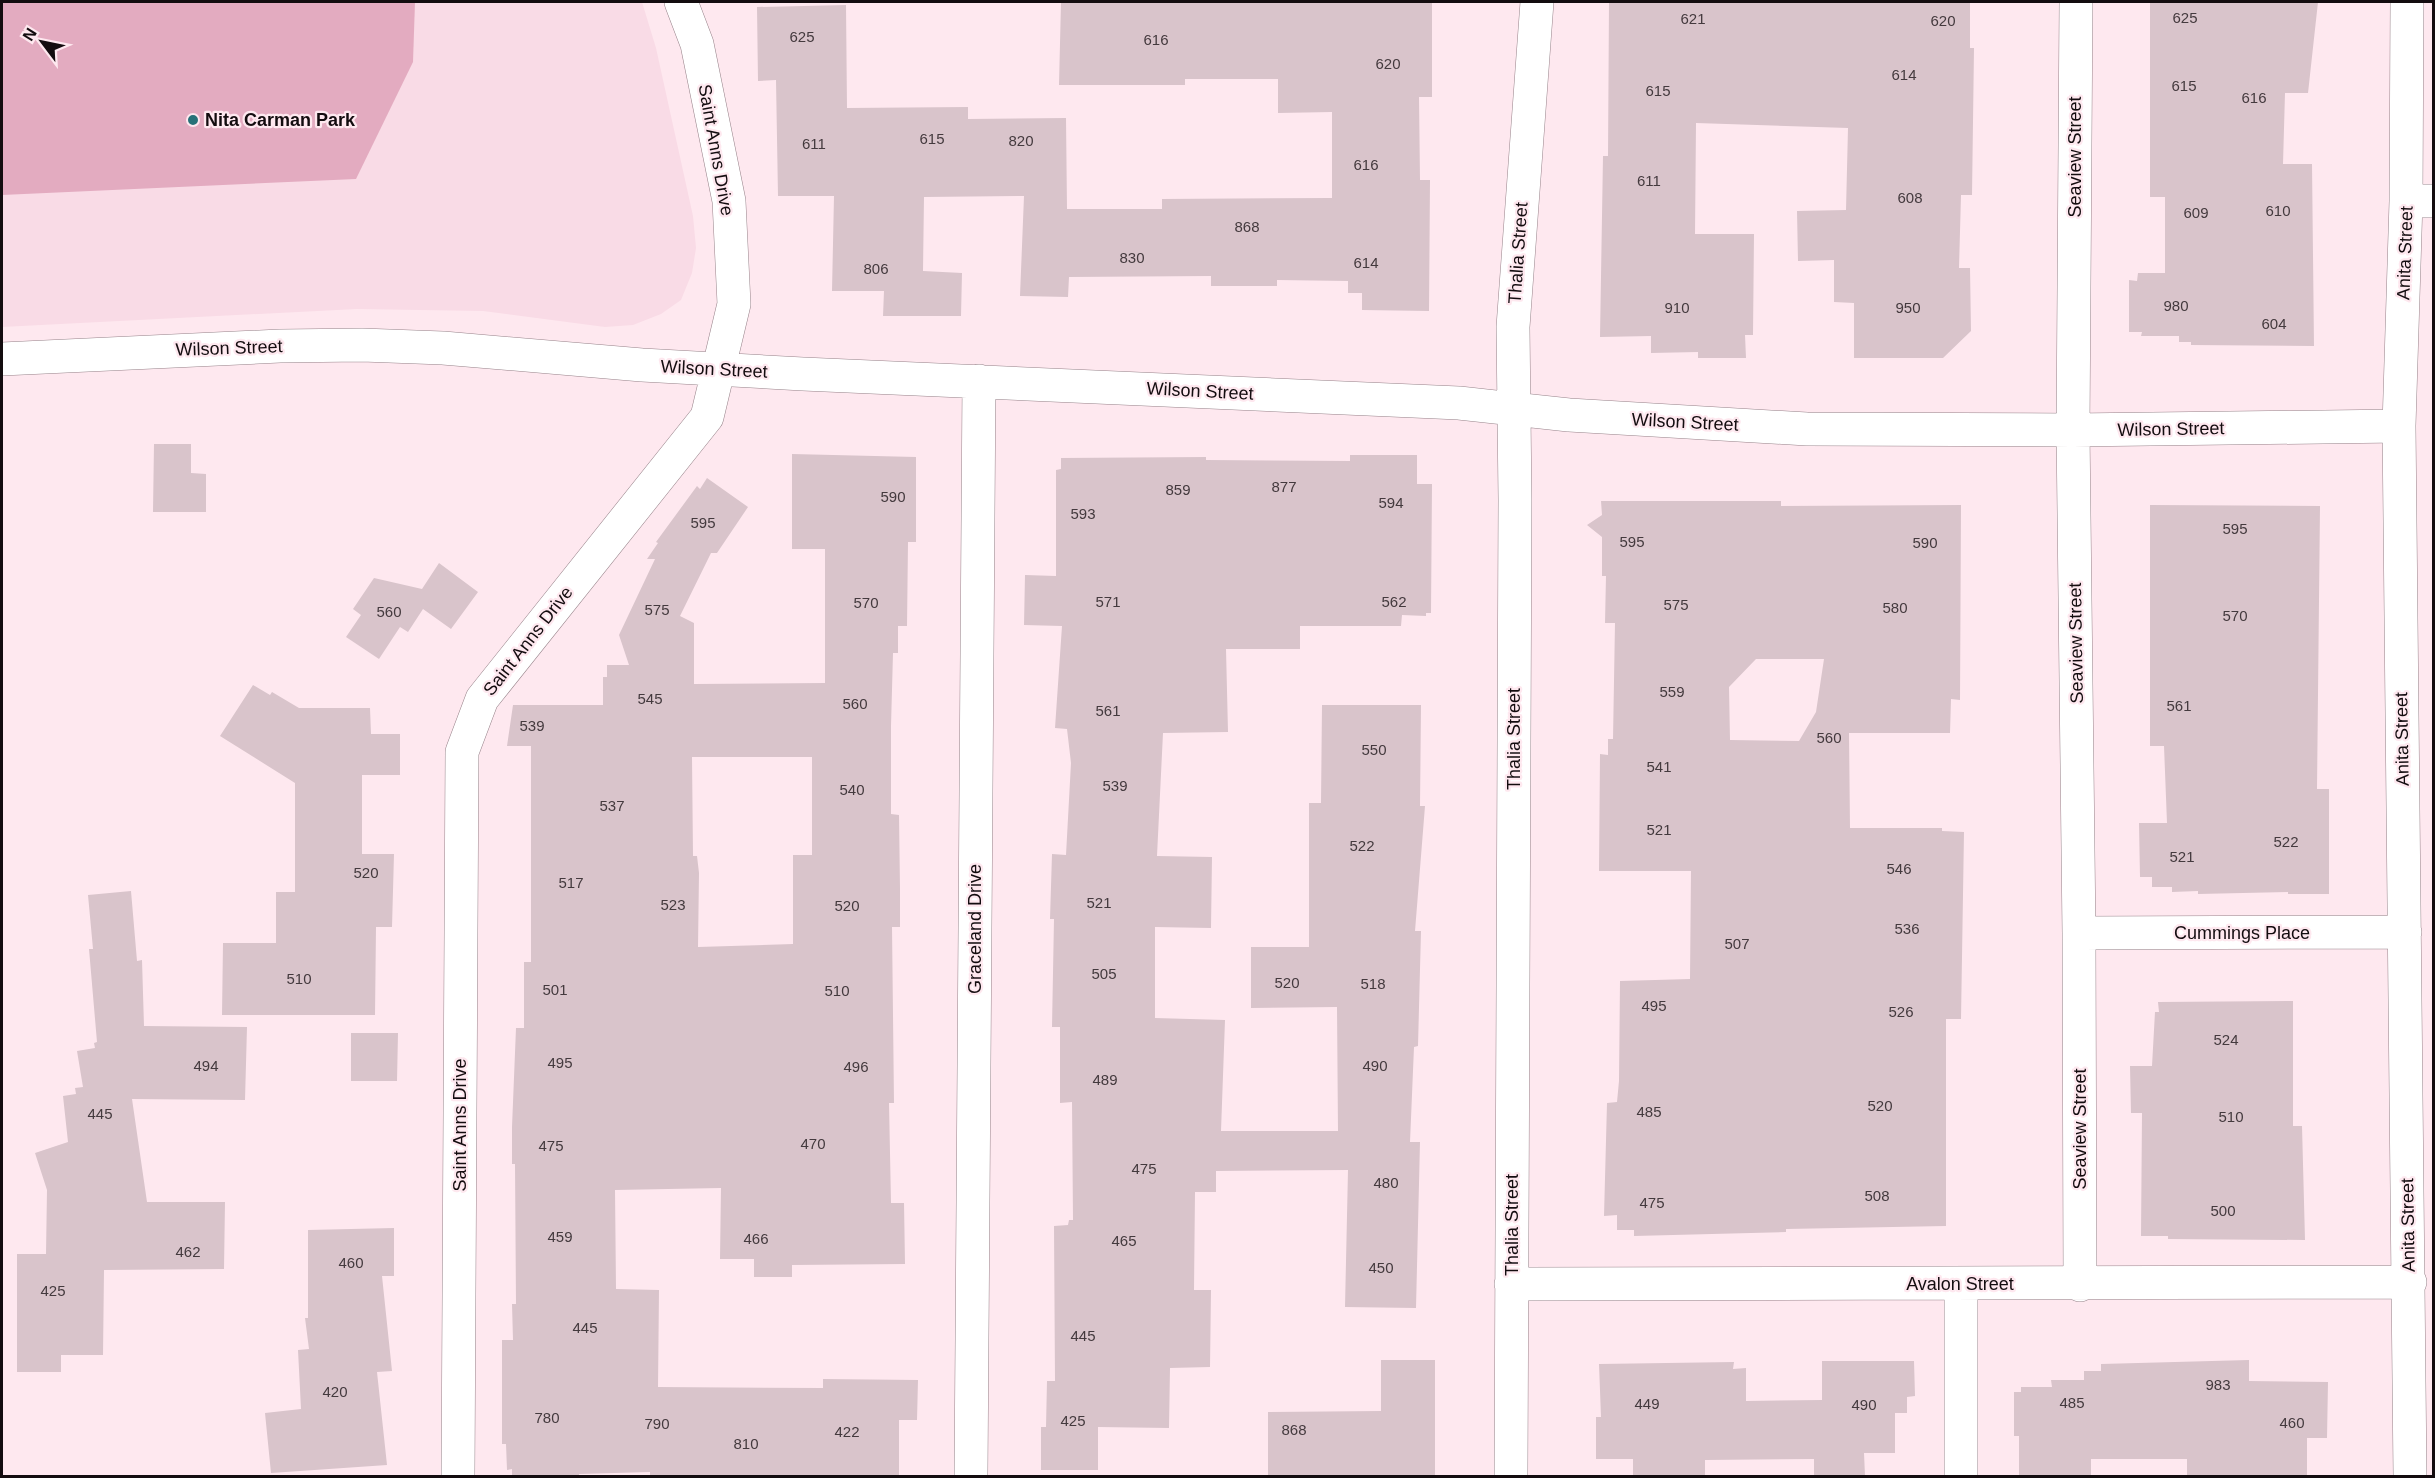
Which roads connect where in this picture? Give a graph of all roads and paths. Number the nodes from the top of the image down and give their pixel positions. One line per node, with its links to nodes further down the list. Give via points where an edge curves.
1 (681, 2): 7 (street, Saint Anns Drive, via 697,44 729,201 734,304)
2 (1537, 2): 9 (street, Thalia Street, via 1513,327)
3 (2076, 2): 11 (street, Seaview Street)
4 (2407, 2): 5 (street, Anita Street)
5 (2420, 201): 10 (street, Anita Street)
6 (2, 359): 7 (street, Wilson Street, via 280,345 362,345)
7 (719, 370): 8 (street, Wilson Street); 19 (street, Saint Anns Drive, via 707,417 482,699 462,752)
8 (979, 381): 9 (street, Wilson Street); 20 (street, Graceland Drive)
9 (1514, 408): 11 (street, Wilson Street, via 1569,415 1807,429); 16 (street, Thalia Street)
10 (2399, 426): 11 (street, Wilson Street); 12 (street, Anita Street)
11 (2073, 430): 13 (street, Seaview Street)
12 (2405, 932): 13 (street, Cummings Place); 14 (street, Anita Street)
13 (2079, 933): 18 (street, Seaview Street)
14 (2421, 1239): 15 (street, Anita Street)
15 (2410, 1282): 18 (street, Avalon Street); 23 (street, Anita Street)
16 (1511, 1284): 17 (street, Avalon Street); 21 (street, Thalia Street)
17 (1961, 1284): 18 (street, Avalon Street); 22 (street)
18 (2080, 1285)
19 (458, 1476)
20 (971, 1476)
21 (1511, 1476)
22 (1961, 1476)
23 (2410, 1476)

